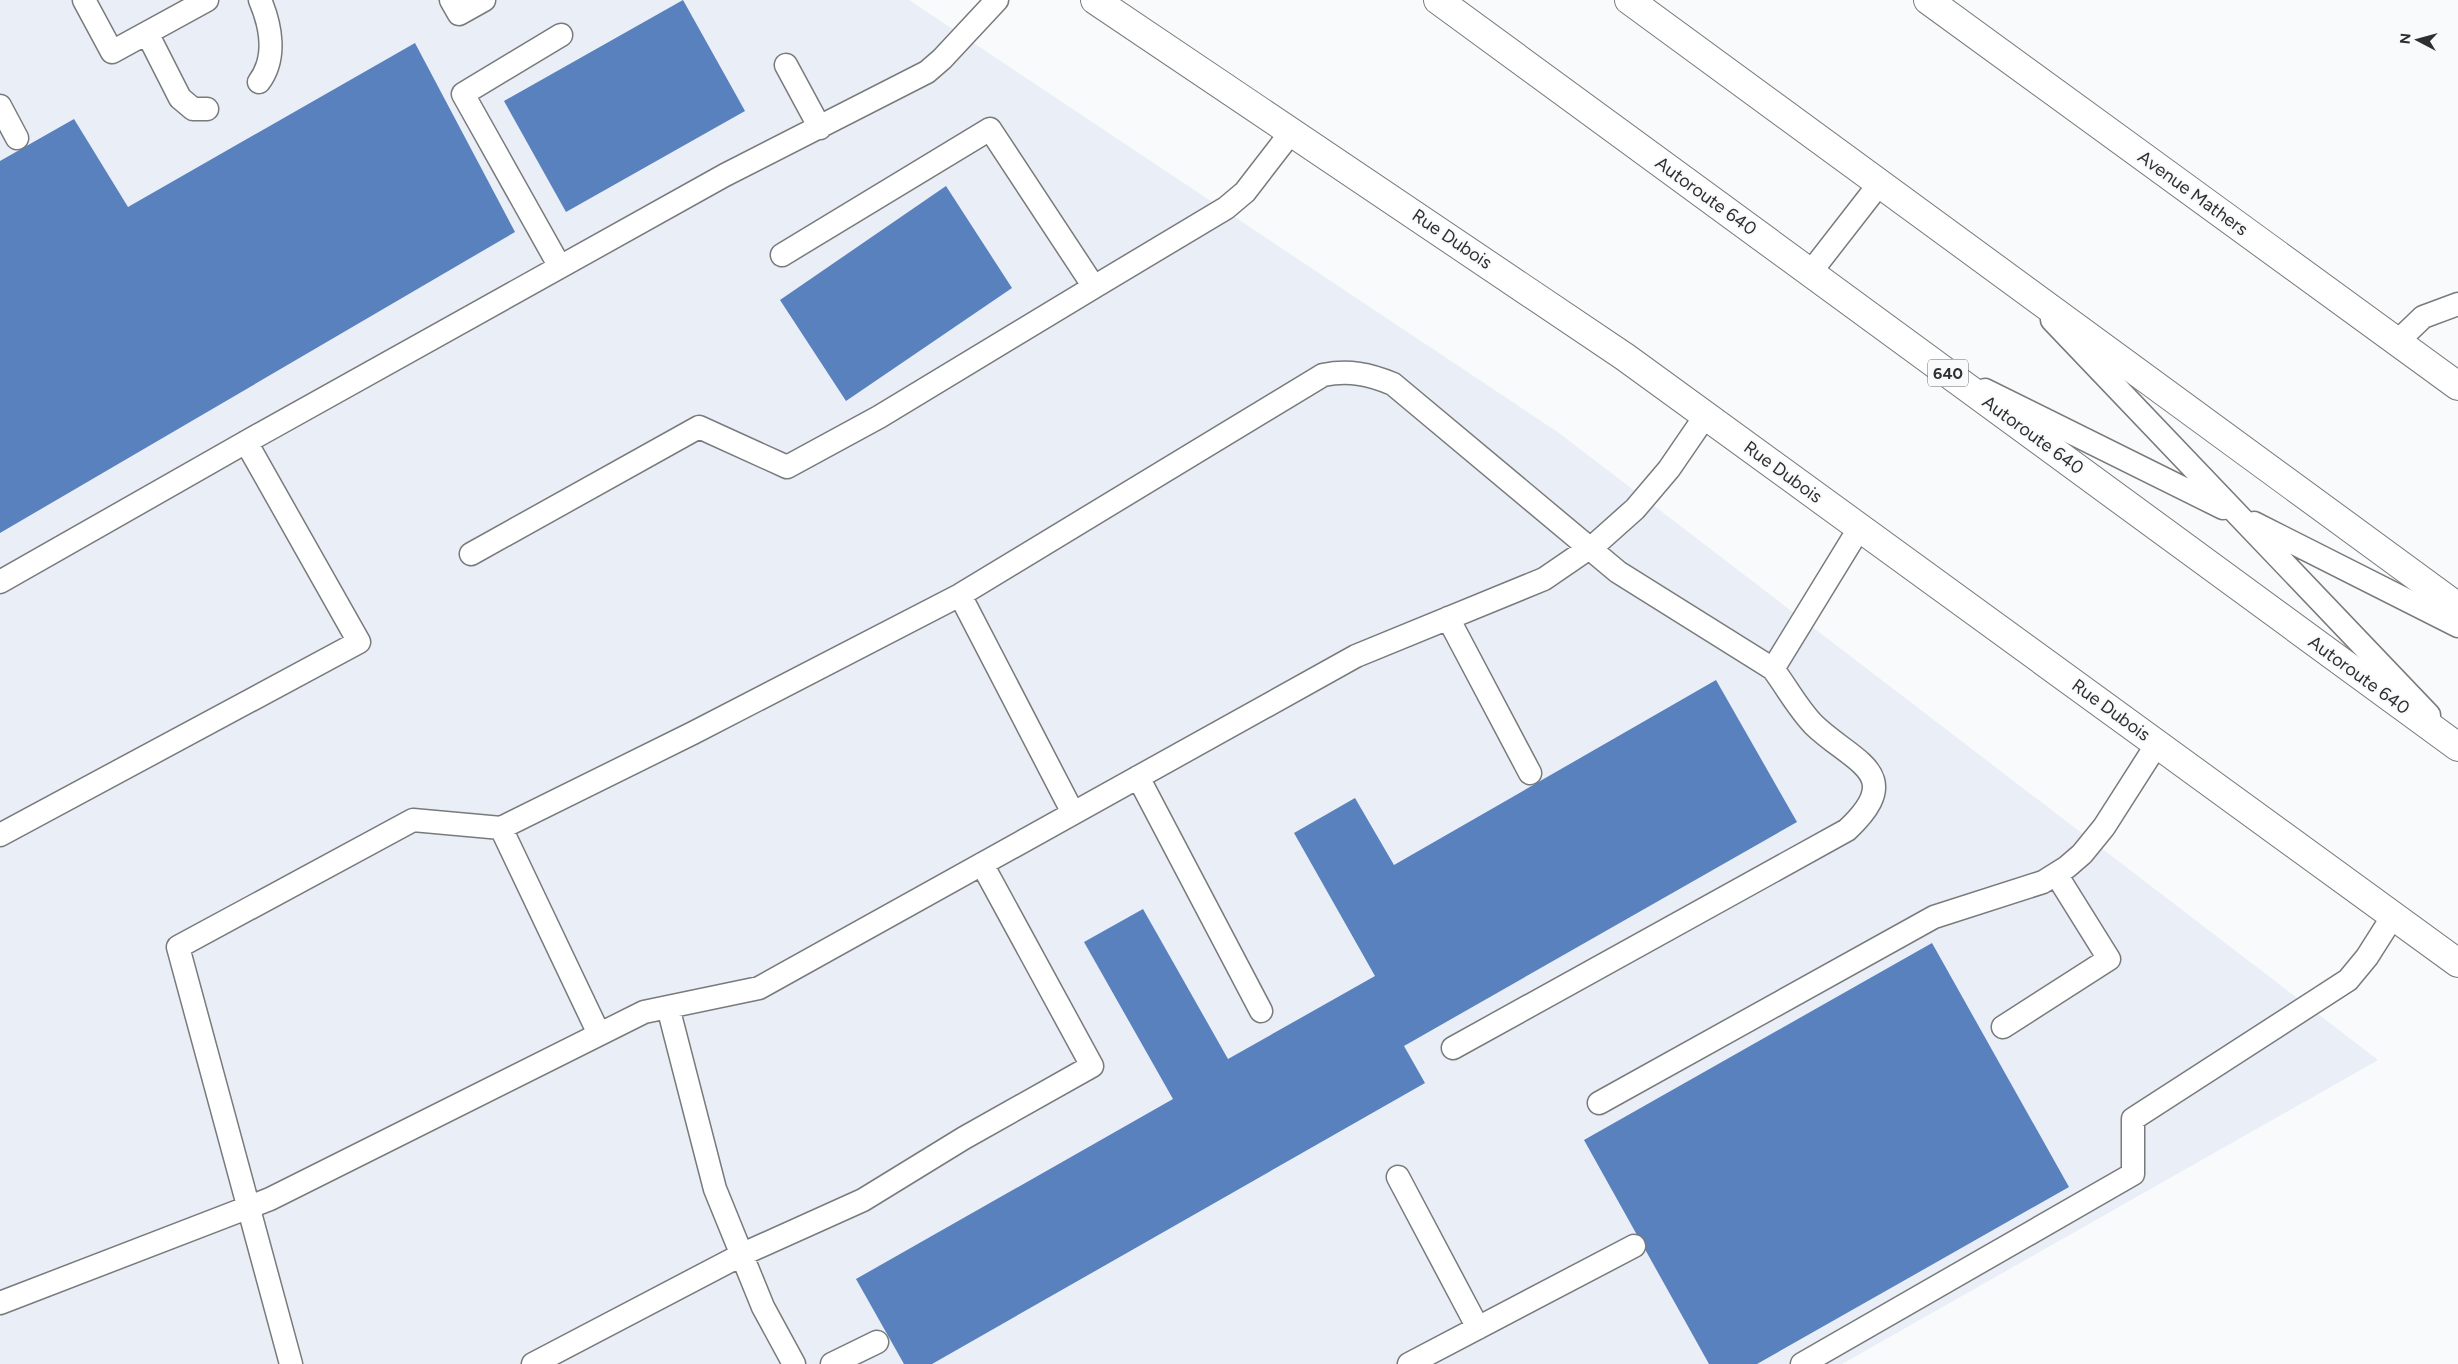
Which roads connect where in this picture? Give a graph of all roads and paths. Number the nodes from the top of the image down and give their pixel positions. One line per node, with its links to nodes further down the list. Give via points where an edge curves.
1 (84, 0): 11 (lane, via 112,52)
2 (208, 0): 11 (lane)
3 (260, 0): 14 (lane, via 271,43 267,68)
4 (451, 0): 5 (lane, via 459,14)
5 (484, 0)
6 (997, 0): 17 (lane, via 927,72)
7 (1095, 0): 18 (main road, Rue Dubois)
8 (1438, 0): 23 (main road, Autoroute 640 / 640)
9 (1629, 0): 20 (main road)
10 (1928, 0): 27 (main road, Avenue Mathers)
11 (148, 33): 16 (lane, via 180,98 193,109)
12 (561, 35): 22 (lane, via 463,94)
13 (786, 65): 17 (lane)
14 (259, 82)
15 (0, 106): 19 (lane)
16 (207, 109)
17 (820, 128): 22 (lane)
18 (1292, 131): 25 (lane, via 1245,192 1226,208); 30 (main road, Rue Dubois)
19 (16, 138)
20 (1880, 184): 23 (lane); 24 (main road)
21 (782, 255): 25 (lane, via 990,129)
22 (560, 267): 31 (lane)
23 (1810, 273): 28 (main road, Autoroute 640 / 640)
24 (2017, 283): 32 (lane); 38 (main road)
25 (1094, 287): 35 (lane, via 879,417 787,467 699,428)
26 (2458, 304): 27 (lane, via 2423,317)
27 (2398, 342): 29 (main road, Avenue Mathers)
28 (1942, 369): 32 (lane); 43 (main road, Autoroute 640 / 640)
29 (2458, 386)
30 (1706, 415): 33 (main road, Rue Dubois); 34 (lane, via 1669,469 1635,509)
31 (246, 442): 36 (lane); 48 (lane, via 359,642)
32 (2238, 515): 40 (lane); 43 (lane)
33 (1860, 527): 41 (lane); 42 (main road, Rue Dubois)
34 (1590, 549): 37 (lane, via 1393,384 1371,375 1342,371 1323,375 1303,385); 39 (lane, via 1544,578); 41 (lane, via 1618,572)
35 (471, 554)
36 (0, 582)
37 (960, 595): 46 (lane); 47 (lane)
38 (2458, 607)
39 (1448, 618): 44 (lane); 45 (lane, via 1356,656)
40 (2458, 626)
41 (1774, 668): 57 (lane, via 1813,724 1866,766 1874,789 1871,802 1860,817 1847,830)
42 (2157, 744): 50 (lane, via 2104,827 2082,854); 51 (main road, Rue Dubois)
43 (2458, 746)
44 (1530, 773)
45 (1138, 777): 46 (lane); 54 (lane)
46 (1073, 813): 49 (lane)
47 (501, 828): 56 (lane); 60 (lane, via 413,820 178,947)
48 (0, 835)
49 (982, 864): 53 (lane, via 759,988); 62 (lane, via 1092,1066 964,1138 863,1200)
50 (2056, 874): 55 (lane, via 2109,959); 58 (lane, via 2043,882 1934,917)
51 (2393, 916): 52 (main road, Rue Dubois); 71 (lane, via 2348,980 2133,1119 2133,1174)
52 (2458, 963)
53 (668, 1007): 56 (lane, via 644,1012); 62 (lane, via 715,1189)
54 (1261, 1011)
55 (2003, 1027)
56 (599, 1034): 60 (lane, via 270,1199)
57 (1453, 1048)
58 (1599, 1102)
59 (1398, 1177): 64 (lane)
60 (248, 1207): 63 (lane); 66 (lane)
61 (1634, 1246): 64 (lane)
62 (743, 1254): 67 (lane); 68 (lane, via 763,1307)
63 (0, 1303)
64 (1478, 1328): 70 (lane)
65 (877, 1342): 69 (lane)
66 (291, 1364)
67 (533, 1364)
68 (794, 1364)
69 (832, 1364)
70 (1409, 1364)
71 (1802, 1364)

